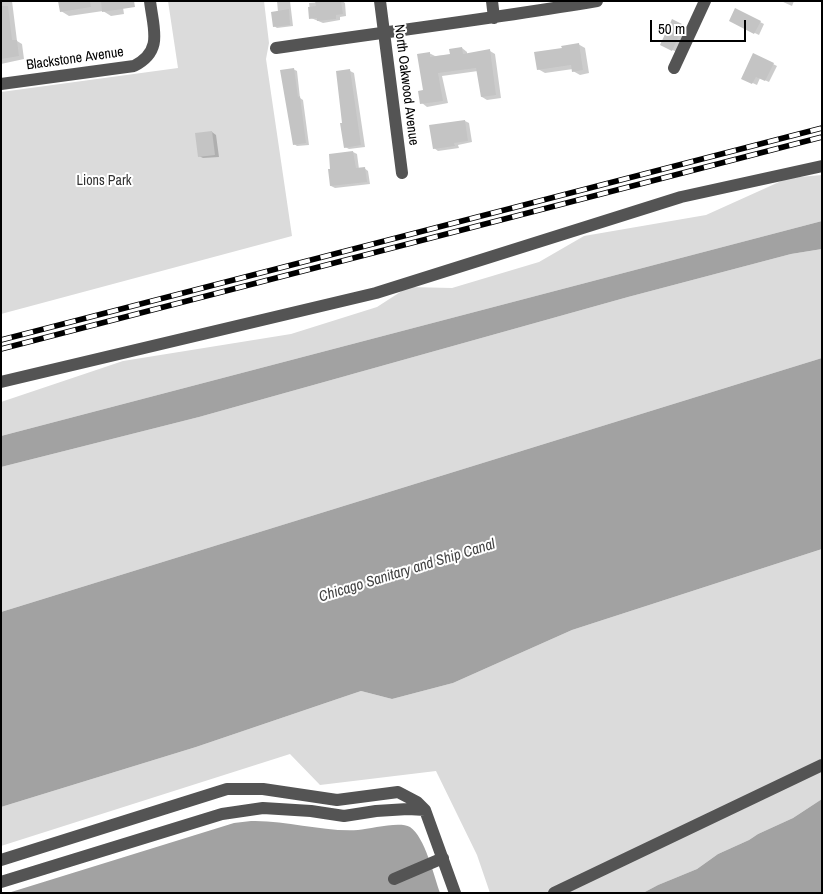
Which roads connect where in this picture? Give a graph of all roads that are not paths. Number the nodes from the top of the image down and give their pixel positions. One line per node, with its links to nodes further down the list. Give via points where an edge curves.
1 (150, 1): 10 (street, Blackstone Avenue, via 154,48 142,62 134,66)
2 (380, 1): 7 (street, North Oakwood Avenue)
3 (492, 1): 6 (street)
4 (597, 1): 6 (street)
5 (705, 1): 9 (street)
6 (494, 18): 7 (street)
7 (384, 32): 8 (street); 12 (street, North Oakwood Avenue)
8 (276, 48)
9 (674, 68)
10 (1, 84)
11 (822, 166): 13 (street, via 682,196 376,293)
12 (402, 172)
13 (1, 382)
14 (822, 765): 21 (street)
15 (425, 810): 16 (street); 17 (street, via 398,792 336,800 263,789 227,789); 19 (street, via 376,811 344,816 263,808 222,814)
16 (443, 858): 18 (street); 20 (street)
17 (1, 860)
18 (394, 879)
19 (1, 882)
20 (455, 893)
21 (554, 893)

